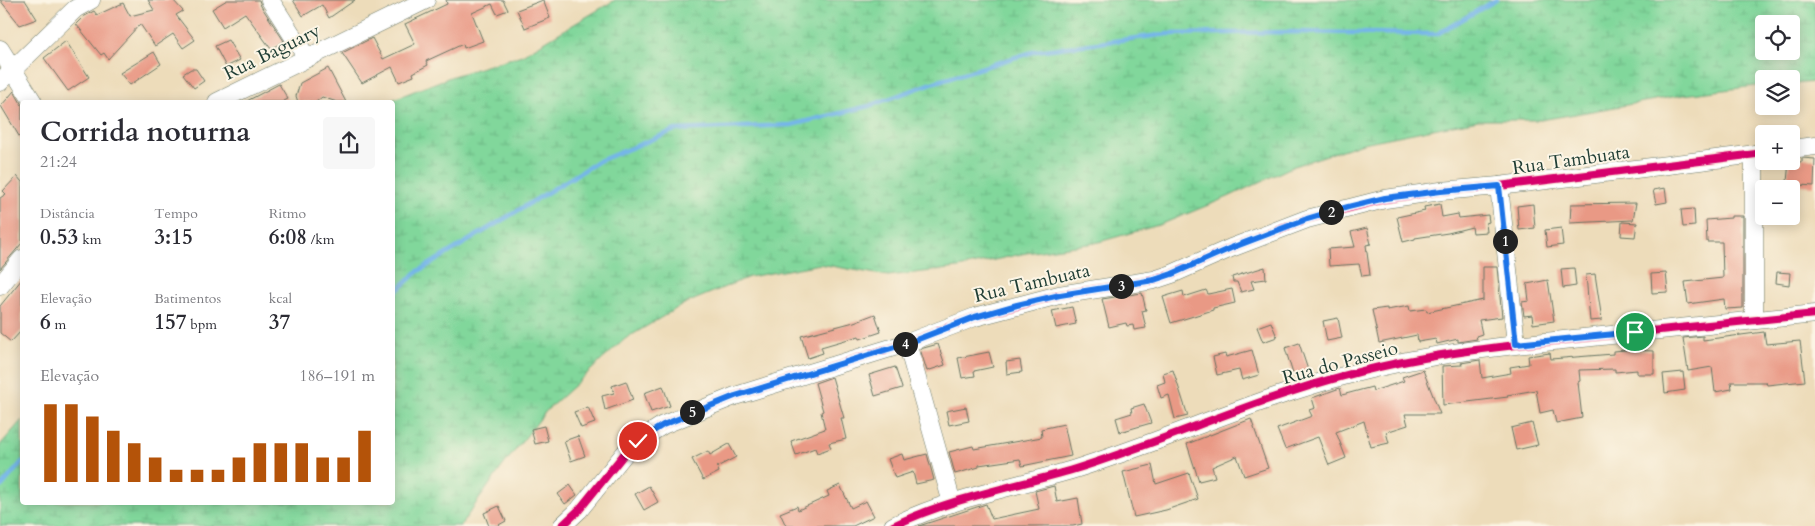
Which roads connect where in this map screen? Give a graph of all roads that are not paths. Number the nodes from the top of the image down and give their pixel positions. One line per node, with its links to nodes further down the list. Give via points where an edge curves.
1 (92, 0): 6 (street, via 76,9)
2 (270, 0): 5 (street)
3 (426, 0): 5 (street, Rua Baguary)
4 (0, 49): 6 (street)
5 (307, 58): 8 (street, Rua Baguary)
6 (6, 75): 7 (street)
7 (31, 100)
8 (221, 100)
9 (1815, 146): 10 (street)
10 (1800, 148)
11 (1755, 154): 13 (street, Rua Tambuata)
12 (1758, 170): 17 (street)
13 (1499, 186): 18 (street, Rua Tambuata, via 1385,198 1348,207 1263,235 1154,280 1017,305); 19 (street)
14 (20, 262): 15 (street)
15 (0, 286)
16 (1815, 314): 17 (street, Rua do Passeio)
17 (1754, 320): 19 (street, Rua do Passeio)
18 (908, 343): 20 (street); 21 (street, Rua Tambuata, via 735,396 663,425 625,453)
19 (1516, 344): 20 (street, Rua do Passeio, via 1352,373 1288,392 1076,468)
20 (952, 503): 22 (street, Rua do Passeio)
21 (562, 526)
22 (893, 526)

